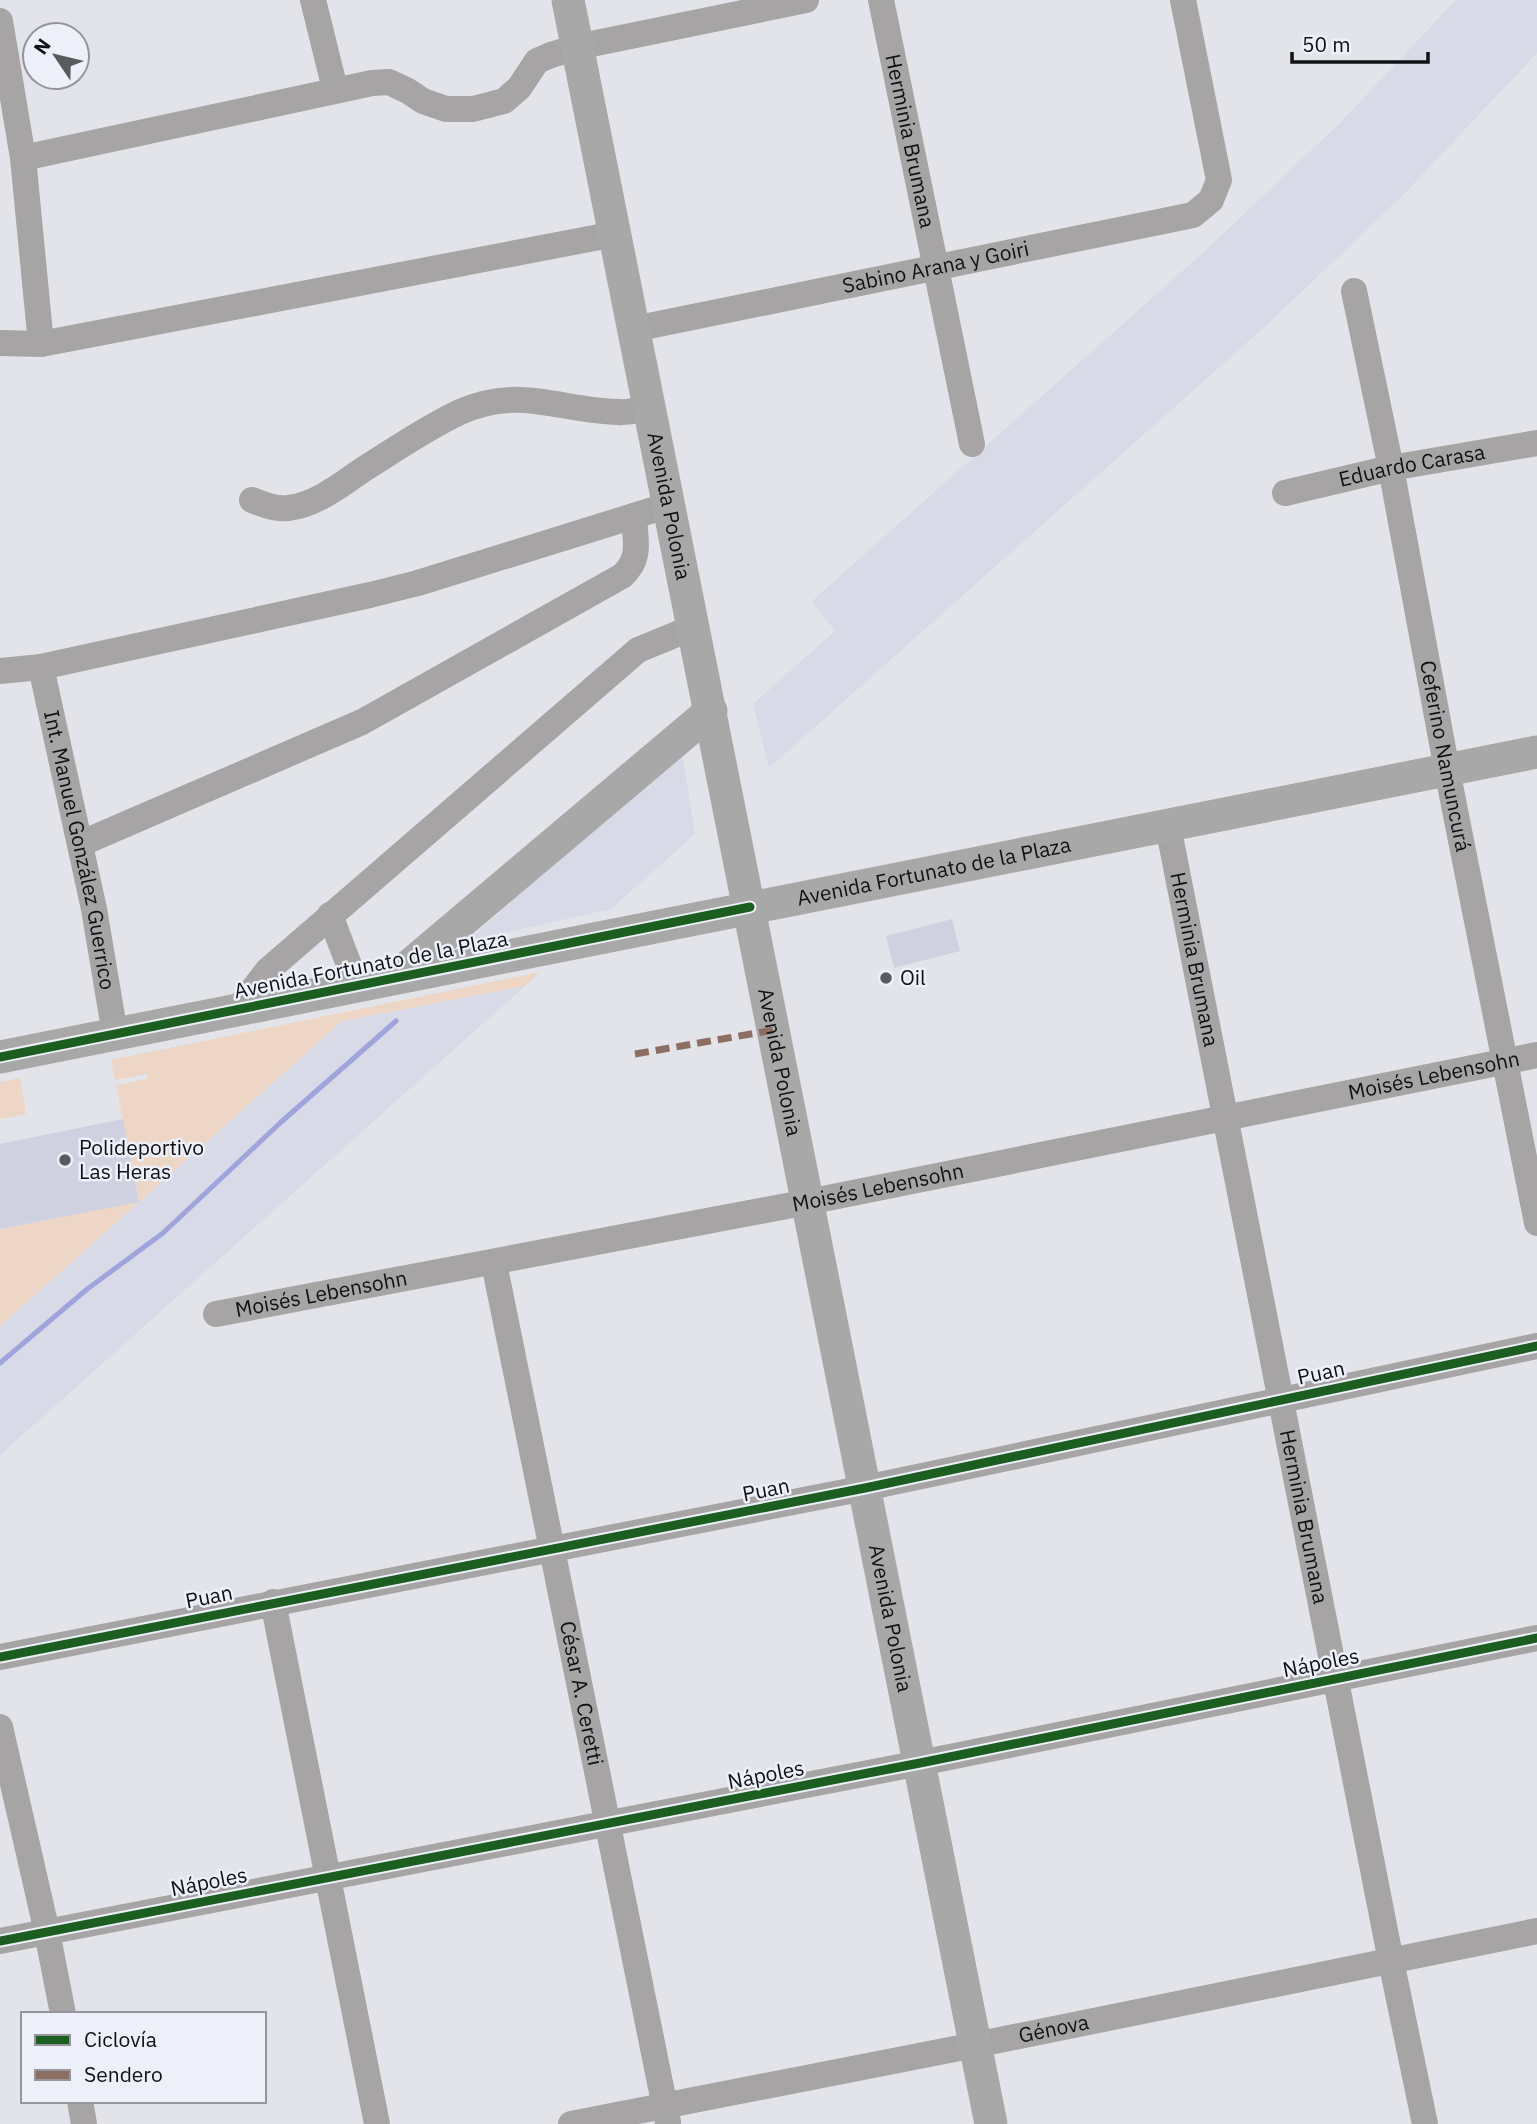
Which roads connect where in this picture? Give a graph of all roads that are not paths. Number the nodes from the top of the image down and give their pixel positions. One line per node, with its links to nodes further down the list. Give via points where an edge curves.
1 (313, 0): 8 (street)
2 (568, 0): 7 (main road, Avenida Polonia)
3 (806, 0): 7 (street)
4 (881, 0): 11 (street, Herminia Brumana)
5 (1183, 0): 11 (street, Sabino Arana y Goiri, via 1219,180 1211,200 1192,215)
6 (0, 21): 9 (street)
7 (577, 47): 8 (street, via 537,61 504,101 473,109 446,109 423,102 389,82); 10 (main road, Avenida Polonia)
8 (335, 89): 9 (street)
9 (23, 158): 15 (street)
10 (615, 234): 13 (main road, Avenida Polonia); 15 (street)
11 (936, 267): 13 (street, Sabino Arana y Goiri); 18 (street, Herminia Brumana)
12 (1354, 291): 19 (street, Ceferino Namuncurá)
13 (634, 329): 16 (main road, Avenida Polonia)
14 (0, 343): 15 (street)
15 (41, 344)
16 (650, 408): 21 (street, via 620,413 526,399 493,402 429,428 316,499 291,508 272,508); 22 (main road, Avenida Polonia)
17 (1537, 443): 19 (street, Eduardo Carasa)
18 (972, 444)
19 (1391, 468): 20 (street, Eduardo Carasa); 29 (street, Ceferino Namuncurá)
20 (1285, 493)
21 (253, 500)
22 (669, 505): 23 (street); 24 (main road, Avenida Polonia)
23 (634, 516): 25 (street, via 418,583); 31 (street, via 636,558 622,576 362,722)
24 (694, 627): 27 (main road, Avenida Polonia); 33 (street, via 638,650)
25 (41, 667): 26 (street); 31 (street, Int. Manuel González Guerrico)
26 (0, 671)
27 (711, 711): 32 (main road, Avenida Polonia); 34 (main road)
28 (1537, 752): 29 (main road, Avenida Fortunato de la Plaza)
29 (1447, 770): 30 (main road, Avenida Fortunato de la Plaza); 40 (street, Ceferino Namuncurá)
30 (1168, 826): 32 (main road, Avenida Fortunato de la Plaza); 41 (street, Herminia Brumana)
31 (80, 844): 37 (street, Int. Manuel González Guerrico)
32 (750, 907): 34 (main road, Avenida Fortunato de la Plaza); 42 (main road, Avenida Polonia)
33 (330, 915): 35 (street); 36 (street, via 268,970)
34 (393, 978): 35 (main road, Avenida Fortunato de la Plaza)
35 (357, 986): 36 (main road, Avenida Fortunato de la Plaza)
36 (237, 1010): 37 (main road, Avenida Fortunato de la Plaza)
37 (115, 1034): 39 (main road, Avenida Fortunato de la Plaza)
38 (1537, 1055): 40 (street, Moisés Lebensohn)
39 (0, 1057)
40 (1505, 1062): 41 (street, Moisés Lebensohn); 43 (street, Ceferino Namuncurá)
41 (1225, 1117): 42 (street, Moisés Lebensohn); 47 (street, Herminia Brumana)
42 (808, 1202): 44 (street, Moisés Lebensohn); 48 (main road, Avenida Polonia)
43 (1537, 1223)
44 (495, 1263): 45 (street, Moisés Lebensohn); 49 (street, César A. Ceretti)
45 (216, 1314)
46 (1537, 1346): 47 (street, Puan)
47 (1281, 1399): 48 (street, Puan); 53 (street, Herminia Brumana)
48 (865, 1488): 49 (street, Puan); 55 (main road, Avenida Polonia)
49 (553, 1550): 50 (street, Puan); 56 (street, César A. Ceretti)
50 (274, 1602): 52 (street, Puan); 57 (street)
51 (1537, 1638): 53 (street, Nápoles)
52 (0, 1657)
53 (1336, 1678): 55 (street, Nápoles); 61 (street, Herminia Brumana)
54 (0, 1727): 59 (street)
55 (919, 1763): 56 (street, Nápoles); 63 (main road, Avenida Polonia)
56 (608, 1824): 57 (street, Nápoles); 65 (street, César A. Ceretti)
57 (328, 1877): 59 (street, Nápoles); 67 (street)
58 (1537, 1931): 61 (street, Génova)
59 (47, 1932): 60 (street, Nápoles); 62 (street)
60 (0, 1941)
61 (1391, 1961): 63 (street, Génova); 70 (street, Herminia Brumana)
62 (63, 2012)
63 (975, 2045): 65 (street, Génova); 69 (main road, Avenida Polonia)
64 (80, 2103): 66 (street)
65 (667, 2115): 68 (street, Génova)
66 (84, 2124)
67 (377, 2124)
68 (571, 2124)
69 (991, 2124)
70 (1425, 2124)

